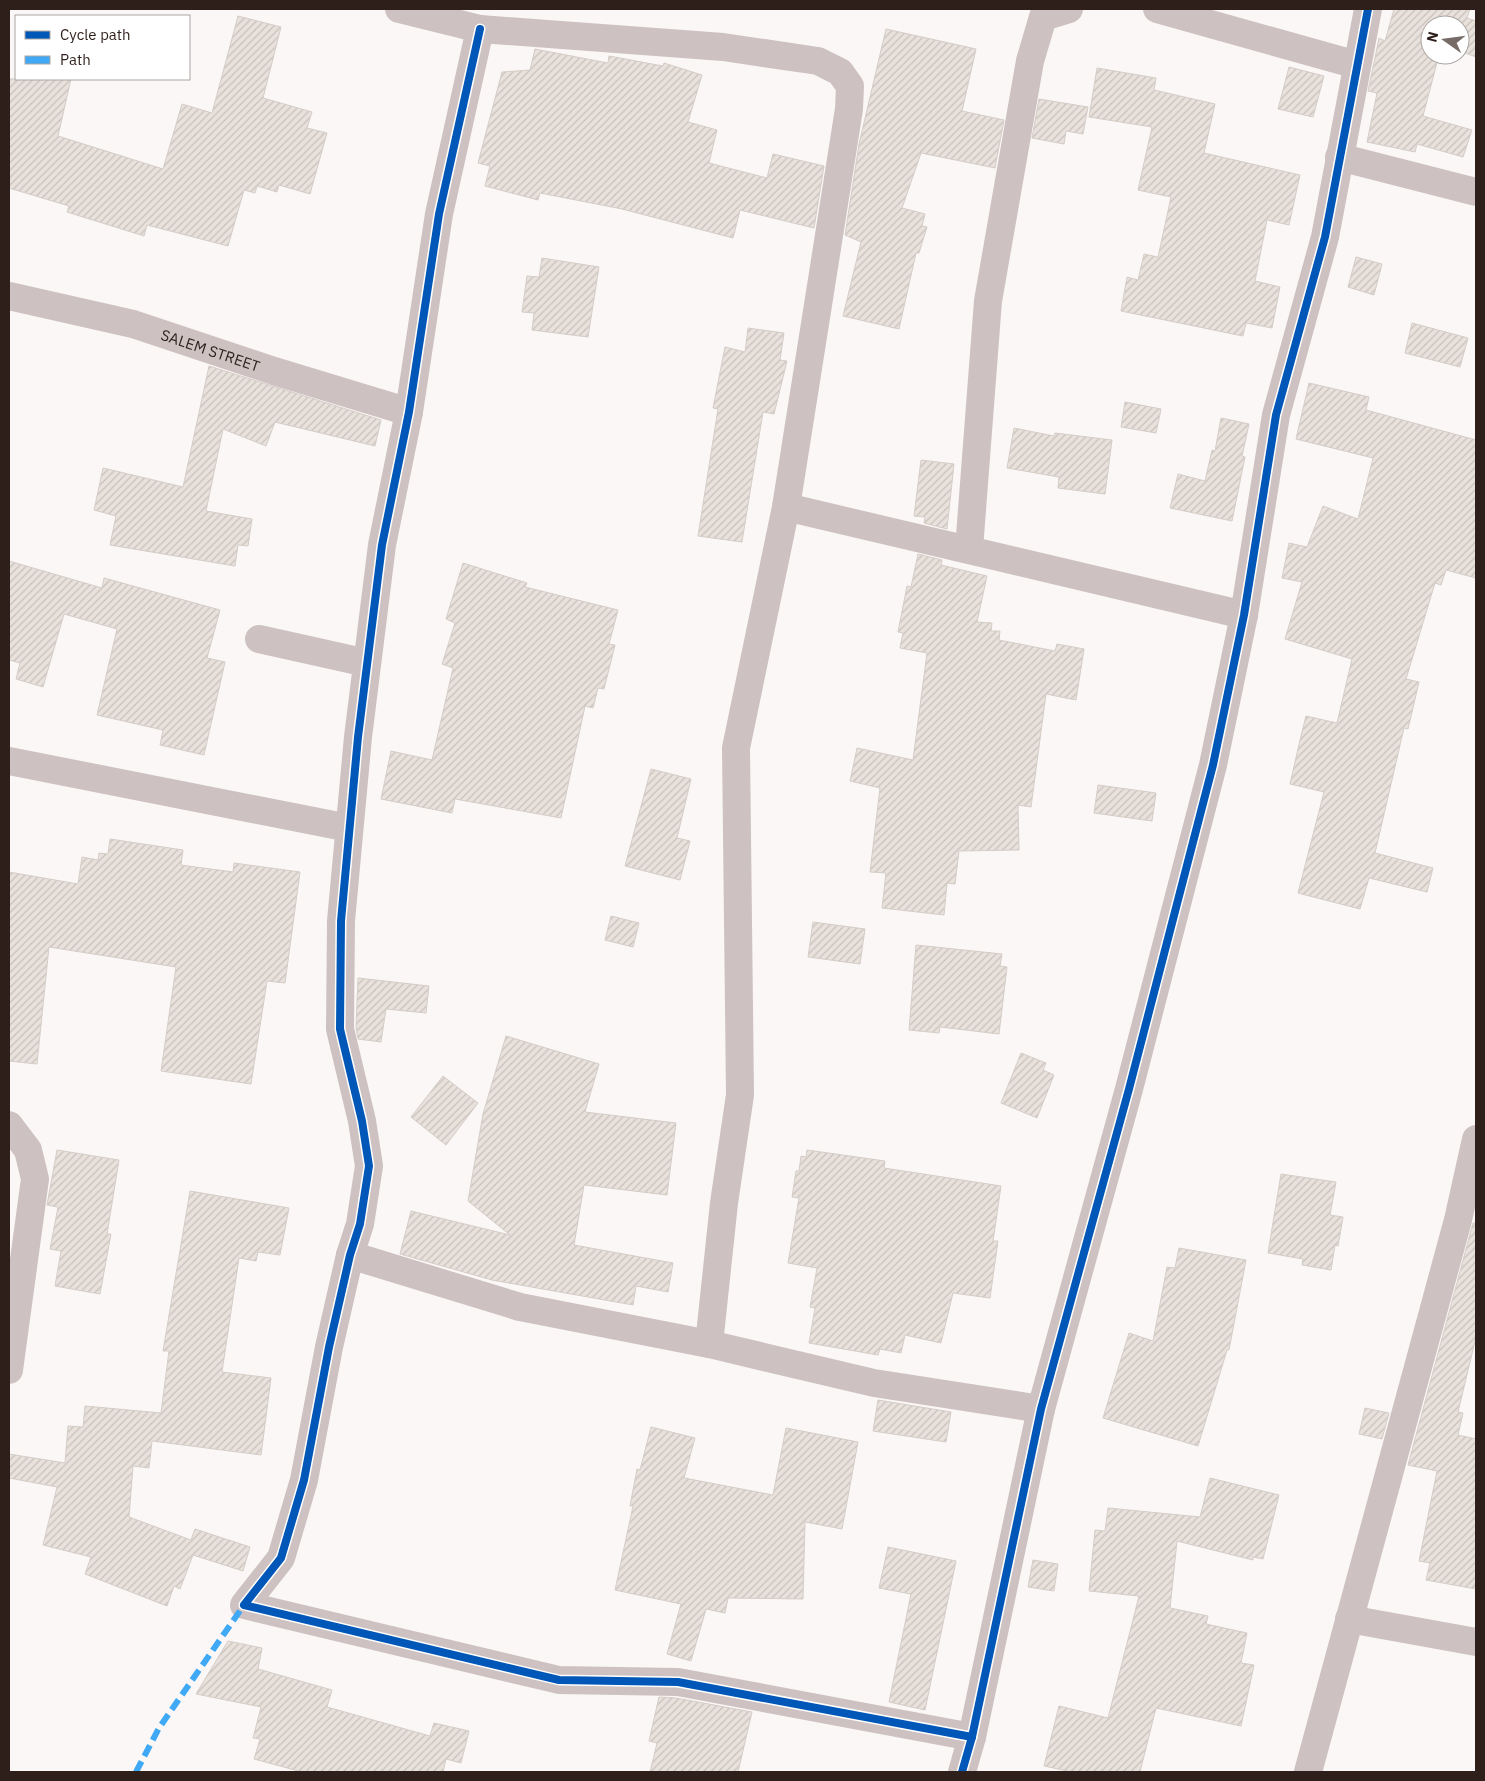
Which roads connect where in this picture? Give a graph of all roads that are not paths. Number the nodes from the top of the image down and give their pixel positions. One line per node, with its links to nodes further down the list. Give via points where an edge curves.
1 (399, 9): 5 (street)
2 (1069, 9): 12 (street, via 1043,17 1030,61 988,301)
3 (1157, 9): 6 (street)
4 (1368, 9): 6 (street)
5 (480, 29): 10 (street, via 439,214); 11 (street, via 723,47 818,61 840,72 850,86 848,119)
6 (1357, 65): 7 (street)
7 (1339, 157): 8 (street); 13 (street, via 1325,237 1276,415)
8 (1476, 192)
9 (9, 296): 10 (street, SALEM STREET, via 133,324)
10 (409, 412): 15 (street, via 382,545)
11 (786, 507): 12 (street); 21 (street, via 736,748 740,1095 724,1203)
12 (970, 550): 13 (street)
13 (1244, 615): 23 (street, via 1210,774 1129,1089)
14 (259, 639): 15 (street)
15 (367, 663): 17 (street)
16 (9, 761): 17 (street)
17 (349, 828): 20 (street, via 341,921 340,1029 369,1166 360,1224)
18 (9, 1125): 22 (street, via 28,1150 35,1179)
19 (1476, 1139): 24 (street, via 1458,1220)
20 (350, 1255): 21 (street, via 520,1307); 26 (street, via 304,1480 281,1558 244,1605 559,1680 678,1682)
21 (709, 1344): 23 (street, via 874,1383)
22 (9, 1370)
23 (1041, 1410): 26 (street)
24 (1349, 1619): 25 (street); 28 (street)
25 (1476, 1642)
26 (972, 1737): 27 (street)
27 (962, 1772)
28 (1308, 1772)

